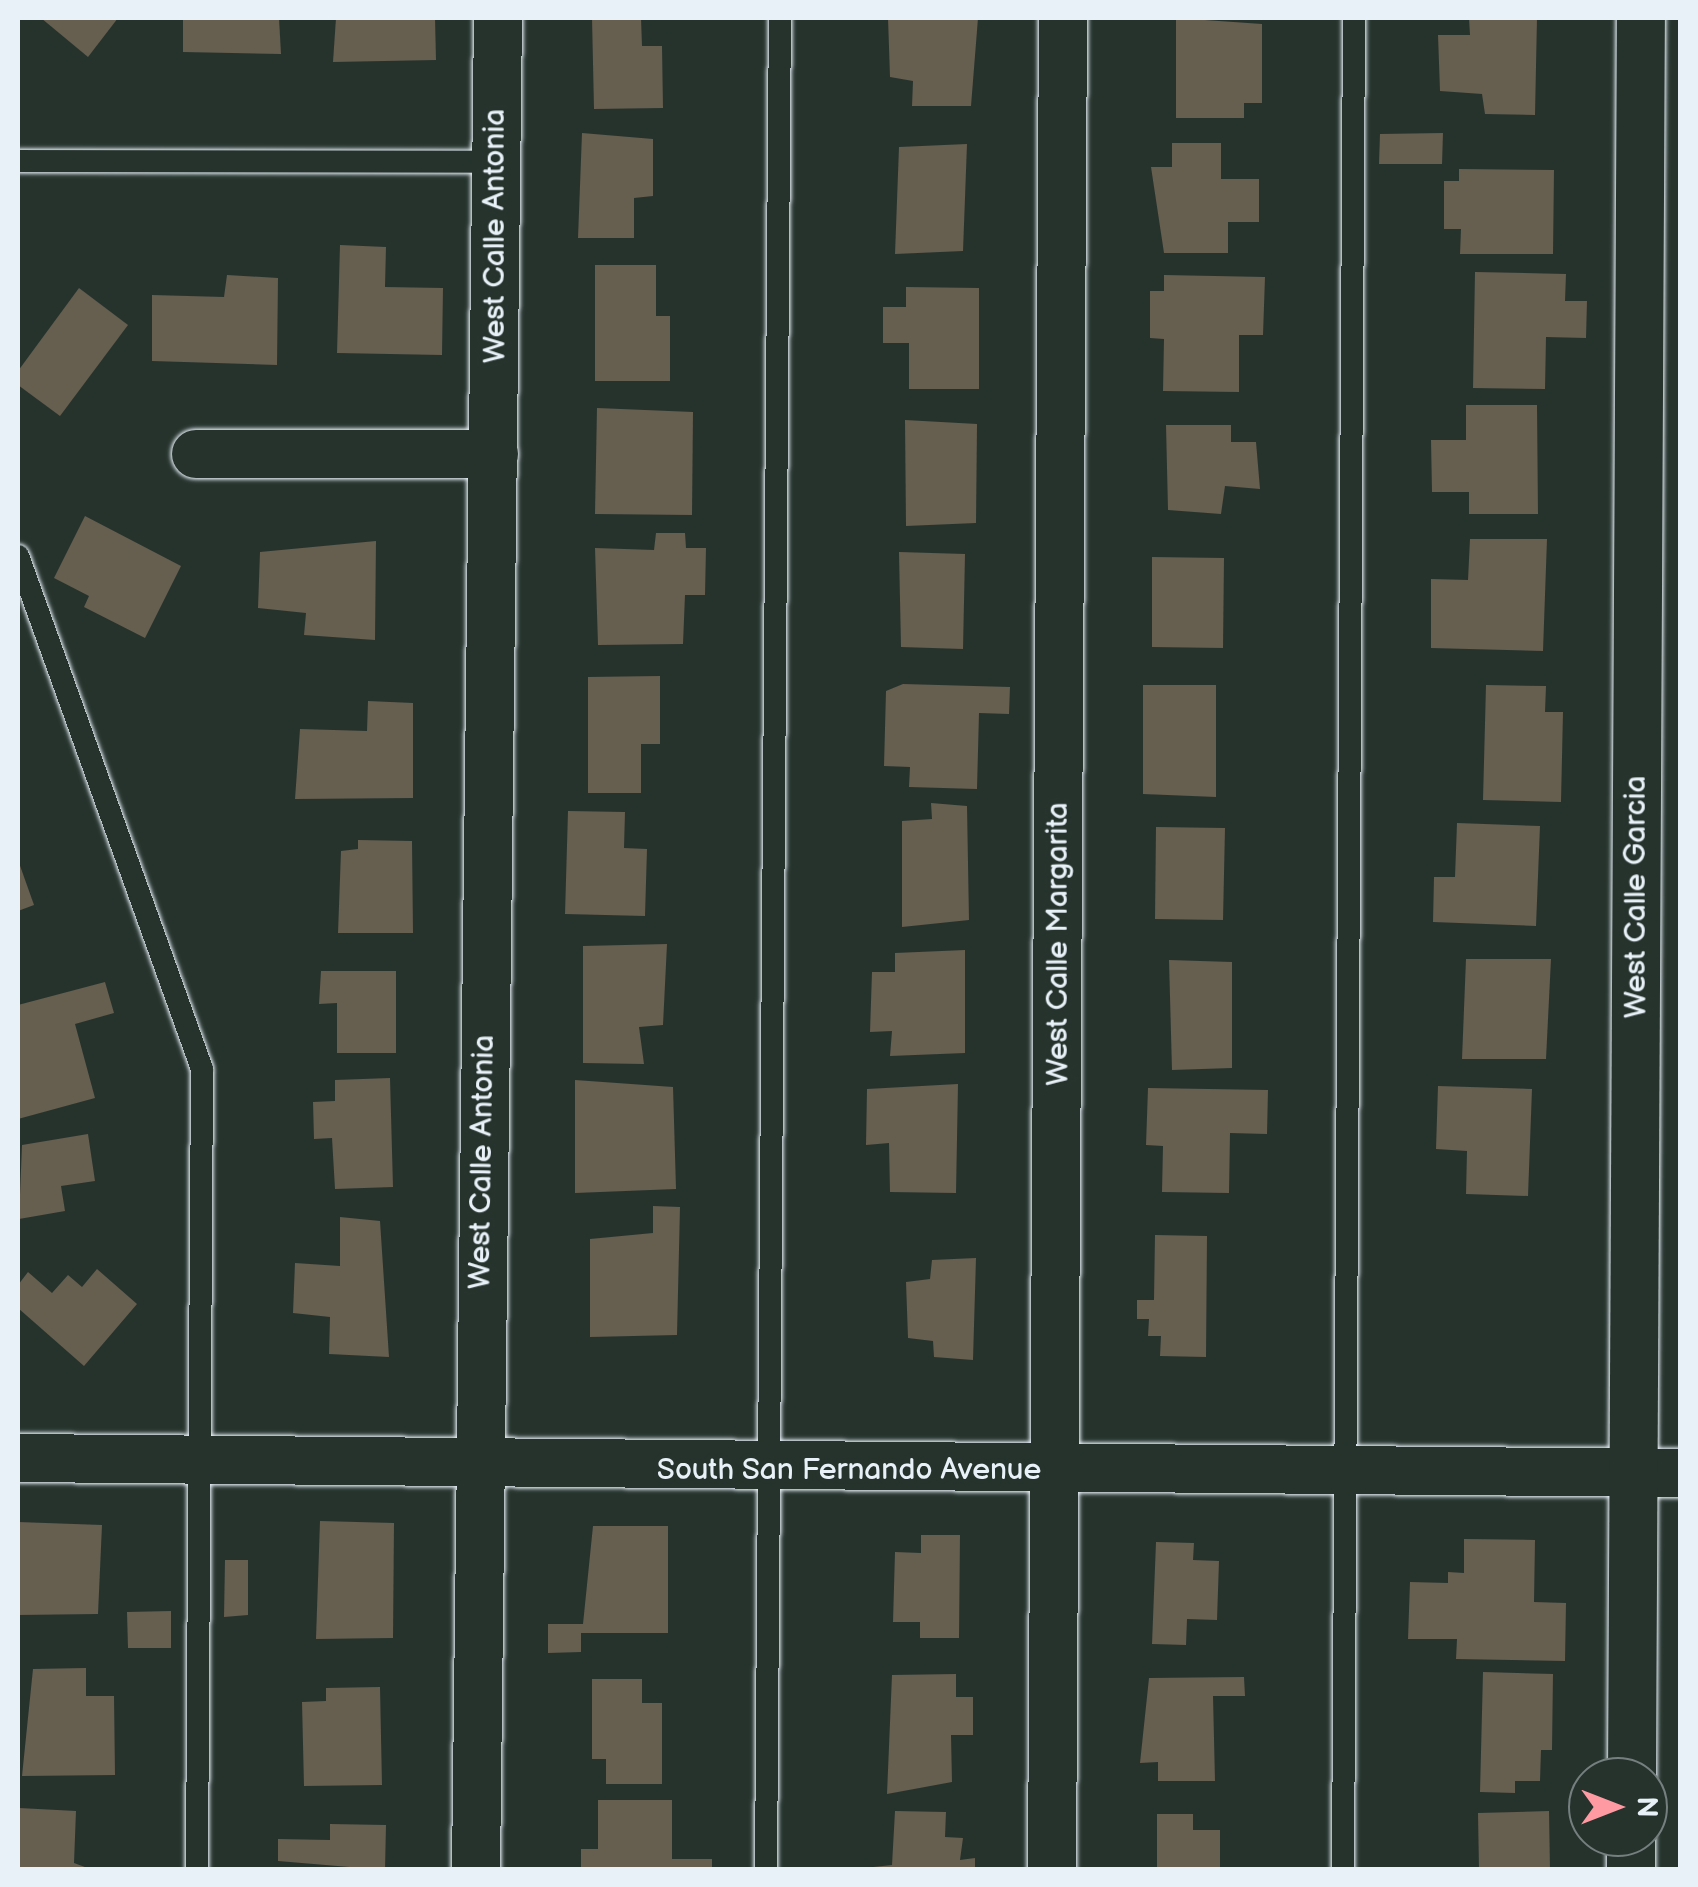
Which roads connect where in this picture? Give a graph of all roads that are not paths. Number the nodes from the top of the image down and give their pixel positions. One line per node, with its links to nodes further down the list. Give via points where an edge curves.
1 (498, 18): 7 (street, West Calle Antonia)
2 (780, 18): 14 (lane)
3 (1063, 18): 15 (street, West Calle Margarita)
4 (1354, 18): 16 (lane)
5 (1641, 18): 17 (street, West Calle Garcia)
6 (18, 161): 7 (lane)
7 (495, 162): 9 (street, West Calle Antonia)
8 (196, 454): 9 (street)
9 (494, 454): 13 (street, West Calle Antonia)
10 (18, 556): 12 (lane, via 202,1070)
11 (18, 1458): 12 (street, South San Fernando Avenue)
12 (200, 1462): 13 (street, South San Fernando Avenue); 20 (lane)
13 (477, 1468): 14 (street, South San Fernando Avenue); 21 (street, West Calle Antonia)
14 (769, 1470): 15 (street, South San Fernando Avenue); 22 (lane)
15 (1055, 1471): 16 (street, South San Fernando Avenue); 23 (street, West Calle Margarita)
16 (1343, 1472): 17 (street, South San Fernando Avenue); 24 (lane)
17 (1633, 1473): 18 (street, South San Fernando Avenue); 19 (street, West Calle Garcia)
18 (1680, 1473)
19 (1632, 1757)
20 (197, 1870)
21 (476, 1870)
22 (766, 1870)
23 (1052, 1870)
24 (1343, 1870)

